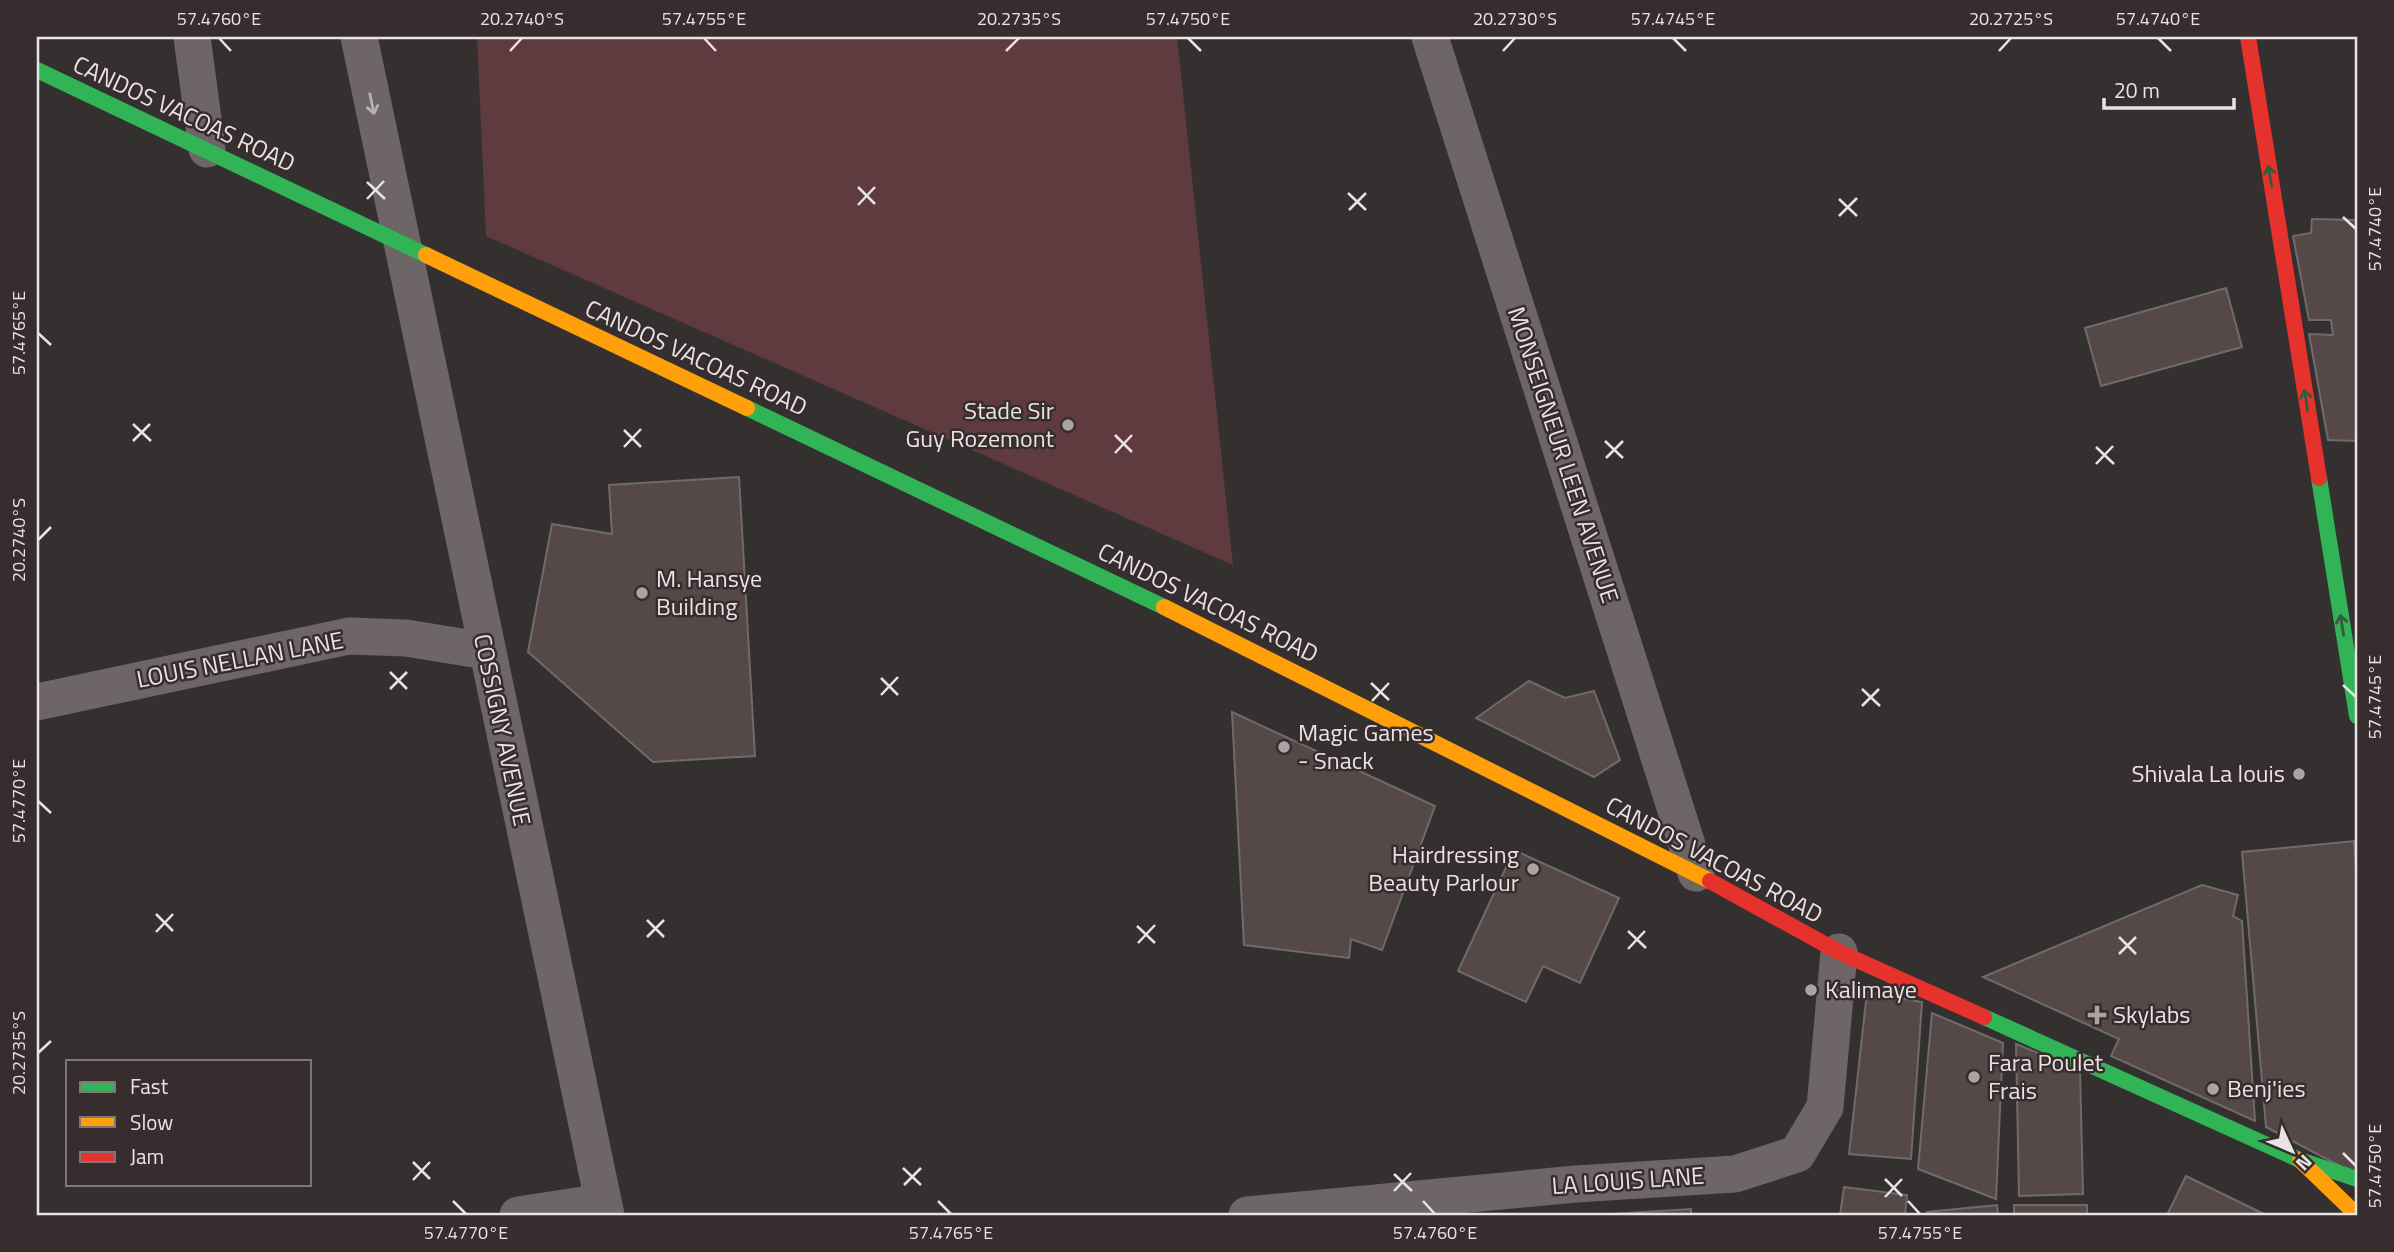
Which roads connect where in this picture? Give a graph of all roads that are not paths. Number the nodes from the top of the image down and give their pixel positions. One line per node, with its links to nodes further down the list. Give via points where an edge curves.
1 (192, 37): 6 (street)
2 (359, 37): 7 (street, COSSIGNY AVENUE, one-way to 7)
3 (1430, 37): 11 (street, MONSEIGNEUR LEEN AVENUE)
4 (2248, 37): 10 (main road, one-way to 4)
5 (37, 70): 6 (main road, CANDOS VACOAS ROAD)
6 (207, 149): 7 (main road, CANDOS VACOAS ROAD)
7 (401, 243): 8 (street, COSSIGNY AVENUE); 11 (main road, CANDOS VACOAS ROAD, via 1274,660)
8 (486, 651): 9 (street, LOUIS NELLAN LANE, via 405,638 349,636); 15 (street, COSSIGNY AVENUE)
9 (37, 702)
10 (2357, 716)
11 (1696, 873): 12 (main road, CANDOS VACOAS ROAD)
12 (1839, 952): 13 (main road, CANDOS VACOAS ROAD); 17 (street, LA LOUIS LANE, via 1825,1107 1797,1154 1735,1174)
13 (2300, 1160): 14 (main road, CANDOS VACOAS ROAD); 18 (main road)
14 (2357, 1179)
15 (605, 1209): 16 (street)
16 (517, 1215)
17 (1247, 1215)
18 (2357, 1215)

